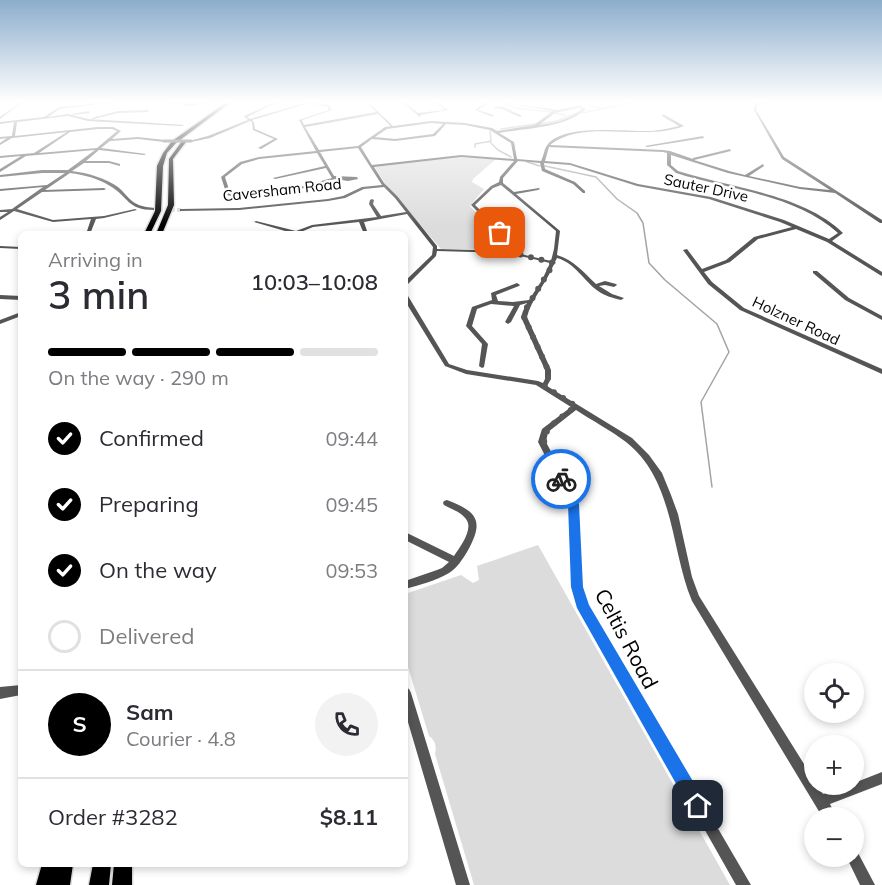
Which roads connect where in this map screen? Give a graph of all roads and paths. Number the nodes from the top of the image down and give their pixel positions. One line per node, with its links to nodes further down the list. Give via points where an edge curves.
1 (52, 143): 20 (street)
2 (106, 143): 16 (street)
3 (173, 143): 62 (highway, via 163,156 159,171 160,205)
4 (184, 143): 63 (highway, via 170,165 171,205)
5 (268, 143): 14 (street)
6 (314, 143): 18 (street)
7 (364, 143): 13 (street)
8 (513, 143): 24 (street)
9 (552, 143): 12 (street)
10 (664, 143): 15 (street)
11 (773, 143): 45 (street, via 781,157)
12 (548, 146): 15 (street); 26 (street)
13 (359, 147): 18 (street); 30 (street)
14 (260, 148)
15 (644, 148): 19 (street)
16 (100, 149): 20 (street); 21 (street); 27 (street)
17 (730, 150): 25 (street)
18 (319, 152): 31 (street); 31 (street, via 244,162 224,175 226,191 231,195 262,196 336,178)
19 (669, 152): 25 (street); 67 (street, via 669,165 677,172 759,194 823,220 841,233)
20 (35, 154): 22 (street)
21 (144, 154)
22 (26, 155): 23 (street); 33 (street)
23 (0, 157)
24 (516, 159): 26 (street, Sauter Drive); 30 (street, Sauter Drive, via 456,156); 37 (street)
25 (692, 159): 35 (street)
26 (543, 161): 44 (street, via 545,171 570,181); 60 (street, Sauter Drive, via 578,165 637,185 731,204)
27 (82, 162): 28 (street); 32 (street)
28 (119, 165)
29 (763, 165): 35 (street)
30 (372, 166): 39 (street)
31 (327, 167): 36 (street)
32 (69, 170): 34 (street); 38 (street); 48 (street, via 114,186 134,206)
33 (0, 171)
34 (0, 176)
35 (746, 176): 45 (street)
36 (275, 178)
37 (501, 183): 46 (street); 72 (street, via 473,205 513,245)
38 (46, 186): 42 (street); 43 (street)
39 (386, 187): 52 (street, Caversham Road, via 328,200); 53 (street)
40 (104, 189): 43 (street)
41 (538, 189): 46 (street)
42 (0, 190)
43 (40, 191): 50 (street)
44 (584, 192)
45 (835, 192): 59 (street)
46 (514, 193): 73 (street, via 556,229)
47 (372, 200): 55 (street, via 370,204)
48 (153, 209)
49 (0, 210): 50 (street)
50 (14, 210): 54 (street, via 50,221); 56 (street)
51 (135, 210): 54 (street)
52 (181, 210)
53 (408, 213): 55 (street); 70 (street)
54 (94, 218): 61 (street)
55 (380, 218): 57 (street)
56 (0, 219)
57 (361, 221): 65 (street); 66 (street)
58 (256, 222): 64 (street)
59 (882, 222)
60 (798, 227): 67 (street, Sauter Drive); 77 (street, via 756,238 728,261)
61 (89, 231)
62 (148, 231)
63 (160, 231)
64 (287, 231)
65 (299, 231)
66 (365, 231)
67 (829, 241): 75 (street, Sauter Drive)
68 (0, 247): 69 (street)
69 (18, 248)
70 (436, 250): 72 (street); 80 (street)
71 (685, 250): 77 (street, Holzner Road)
72 (514, 253): 74 (street)
73 (556, 256): 74 (street); 83 (street, via 567,259)
74 (554, 263): 88 (street)
75 (870, 265): 76 (street); 79 (street, Sauter Drive)
76 (882, 265)
77 (701, 271): 96 (street, Holzner Road, via 718,291 751,315)
78 (815, 272): 92 (street, via 847,299)
79 (882, 274)
80 (408, 280)
81 (517, 285): 87 (street, via 493,294)
82 (614, 285): 83 (street)
83 (594, 286): 86 (street, via 606,296)
84 (0, 297): 85 (street)
85 (18, 298)
86 (621, 298)
87 (495, 301): 90 (street); 95 (street, via 477,305 470,323 486,348)
88 (532, 301): 90 (street); 97 (street, via 524,317 548,370)
89 (408, 302): 97 (street, via 447,364 466,372 517,378)
90 (518, 303): 94 (street)
91 (18, 315): 93 (street)
92 (882, 318)
93 (0, 322)
94 (508, 322)
95 (482, 366)
96 (882, 372)
97 (544, 386): 98 (street)
98 (576, 406): 109 (street, via 634,444 666,487 695,598); 121 (street, Celtis Road, via 545,431 542,442 574,504 579,596)
99 (447, 503): 102 (street, via 464,511 475,525)
100 (408, 538): 101 (street)
101 (439, 553): 102 (street); 103 (street, via 442,560)
102 (456, 561): 103 (street)
103 (437, 574): 104 (street)
104 (408, 584)
105 (18, 690): 106 (street)
106 (0, 693)
107 (408, 703): 120 (street)
108 (882, 778): 109 (street)
109 (822, 801): 110 (street)
110 (825, 807)
111 (50, 867): 116 (highway)
112 (63, 867): 117 (highway)
113 (102, 867): 118 (highway)
114 (123, 867): 119 (highway)
115 (858, 867): 122 (street)
116 (46, 885)
117 (60, 885)
118 (99, 885)
119 (122, 885)
120 (463, 885)
121 (744, 885)
122 (868, 885)

